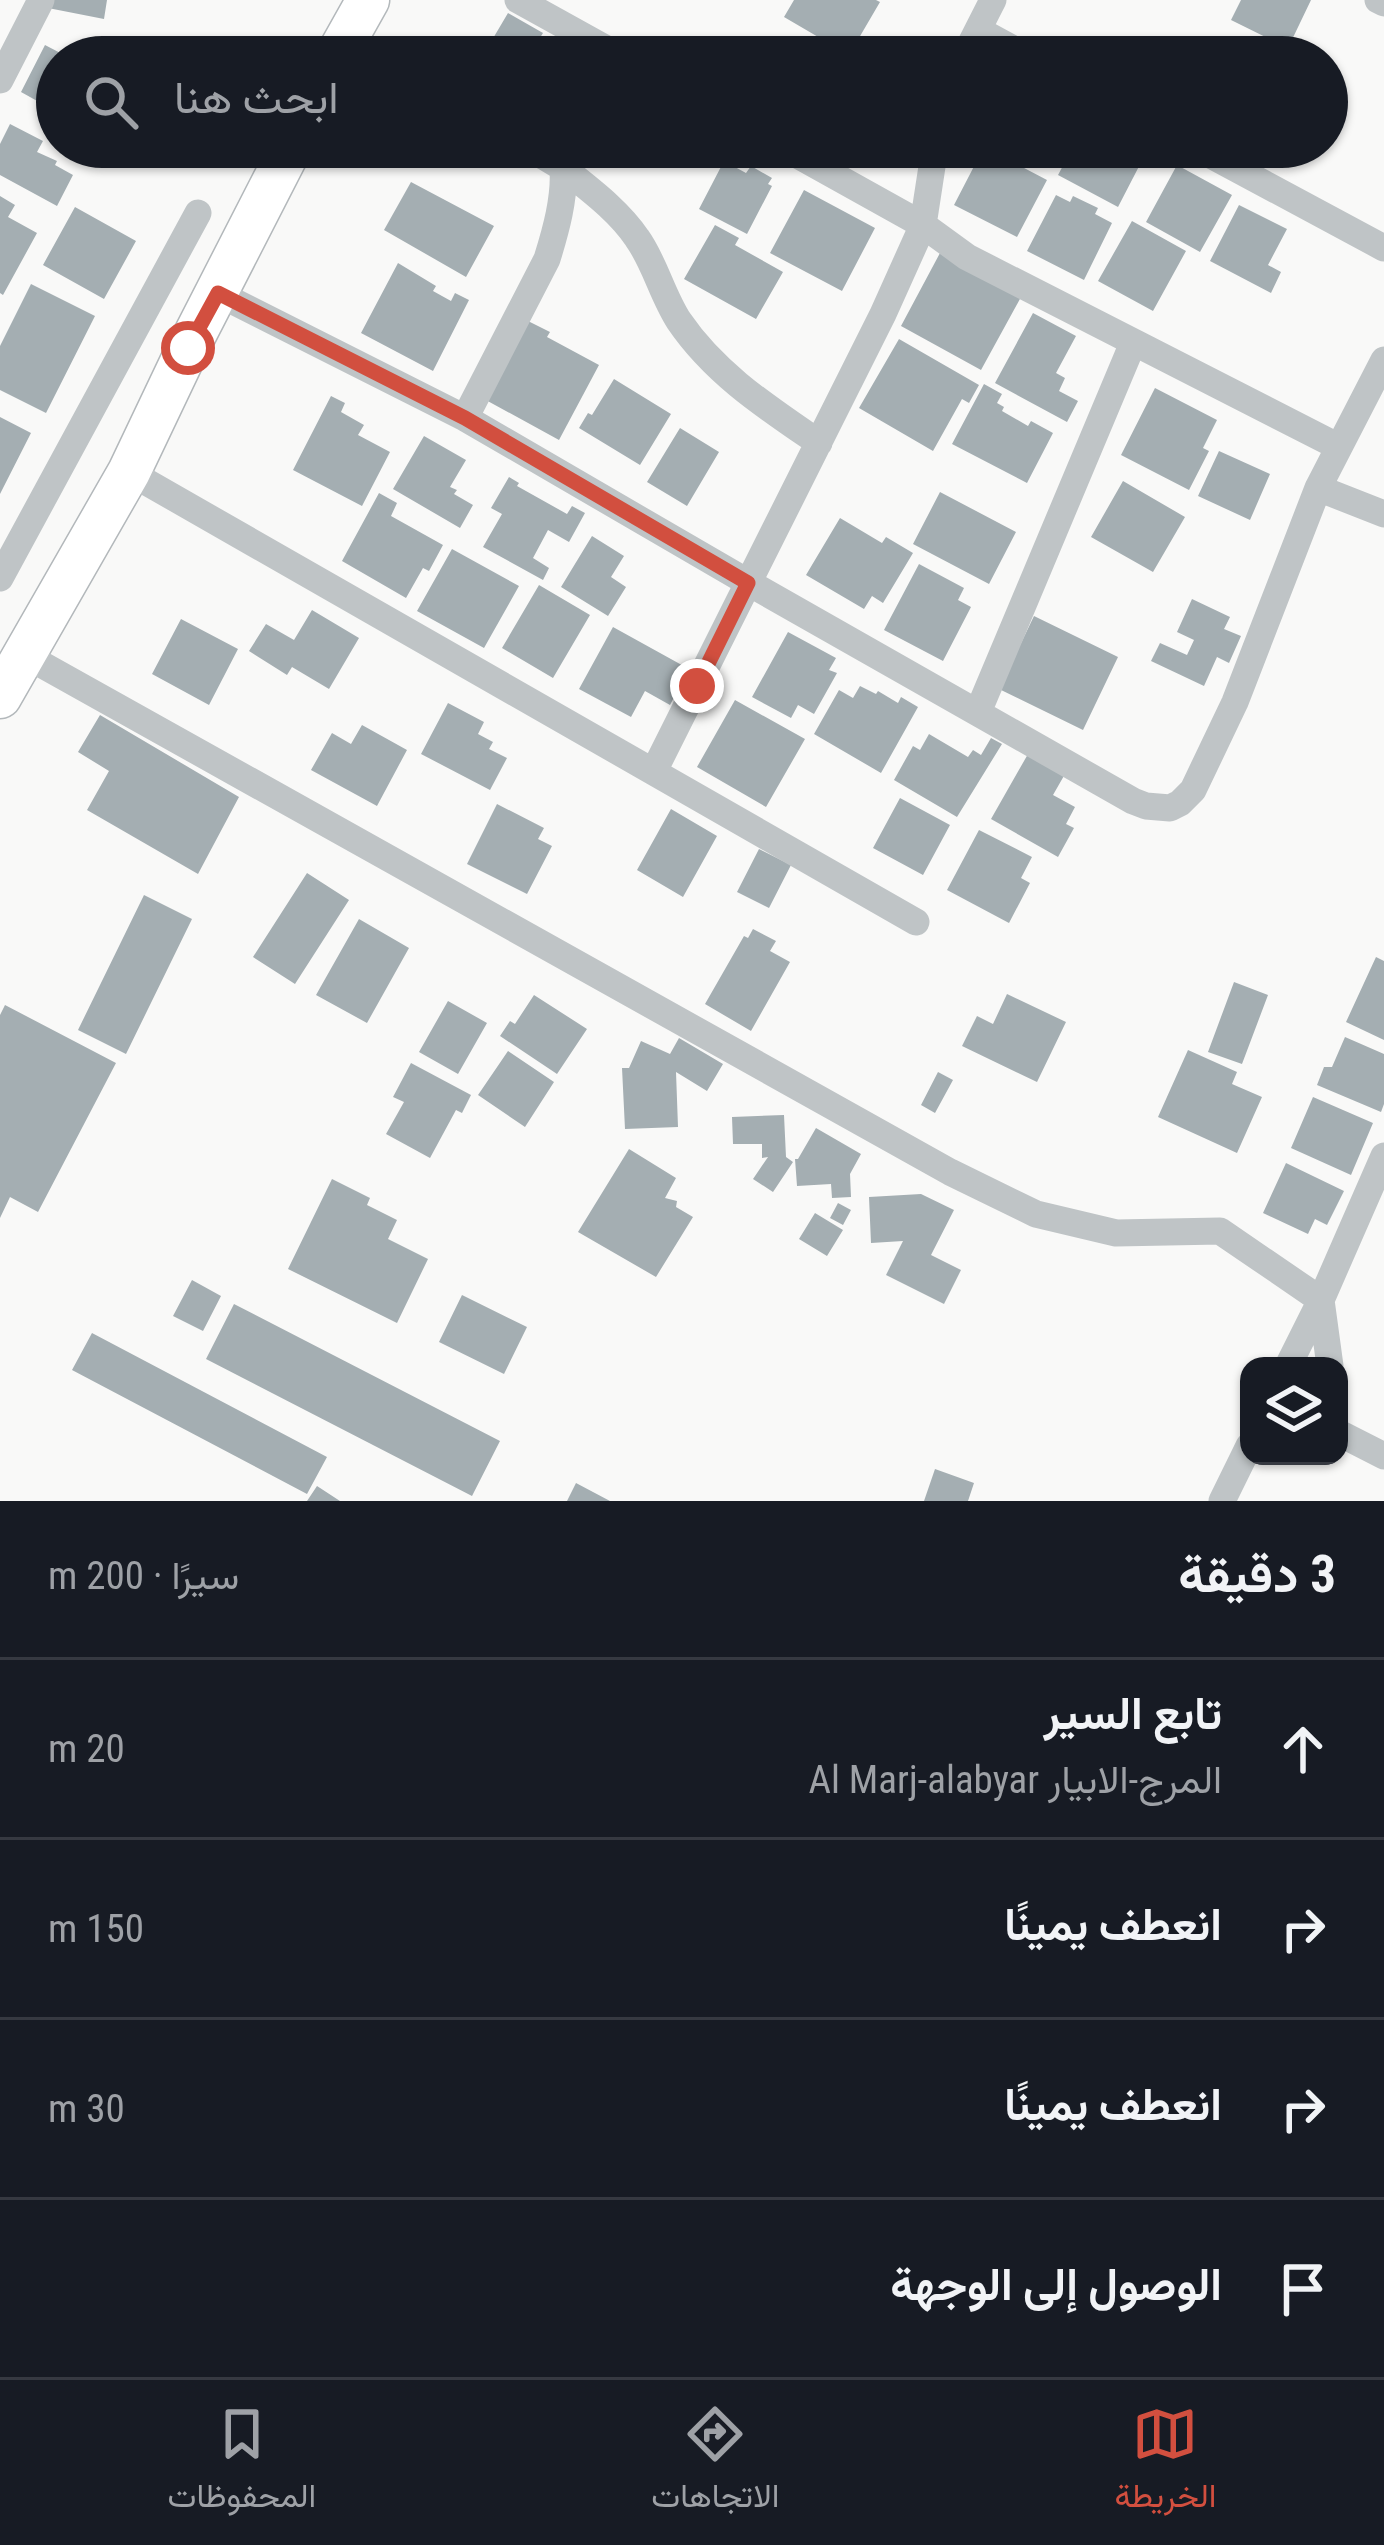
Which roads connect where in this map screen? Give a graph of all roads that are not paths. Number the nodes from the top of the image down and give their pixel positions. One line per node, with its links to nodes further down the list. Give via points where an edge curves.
1 (40, 0): 10 (street)
2 (368, 0): 6 (main road)
3 (518, 0): 7 (street)
4 (993, 0): 5 (street)
5 (978, 30): 8 (street); 9 (street)
6 (354, 36)
7 (583, 36)
8 (975, 36)
9 (989, 36)
10 (0, 80)
11 (280, 168): 19 (main road)
12 (562, 168): 22 (street, via 547,259); 23 (street, via 638,238 678,320 704,351 744,392)
13 (821, 168): 17 (street)
14 (932, 168): 17 (street)
15 (1235, 168): 18 (street)
16 (198, 213): 28 (street)
17 (923, 225): 20 (street, via 967,257); 23 (street)
18 (1384, 248)
19 (218, 293): 22 (street); 25 (main road)
20 (1133, 344): 24 (street); 32 (street)
21 (1384, 360): 24 (street)
22 (465, 418): 29 (street)
23 (819, 443): 29 (street)
24 (1339, 447): 26 (street)
25 (129, 472): 30 (main road); 33 (street)
26 (1318, 488): 27 (street); 32 (street, via 1235,701 1180,803 1158,809 1133,800)
27 (1384, 514)
28 (0, 578)
29 (748, 583): 32 (street); 33 (street)
30 (23, 654): 31 (main road); 36 (street, via 971,1183 1036,1214 1116,1233 1220,1231)
31 (0, 697)
32 (978, 712)
33 (653, 771): 34 (street)
34 (916, 922)
35 (1384, 1156): 36 (street)
36 (1321, 1300): 37 (street); 38 (street)
37 (1292, 1357)
38 (1329, 1357)
39 (1348, 1438): 40 (street)
40 (1384, 1456)
41 (1240, 1464): 42 (street)
42 (1222, 1501)

